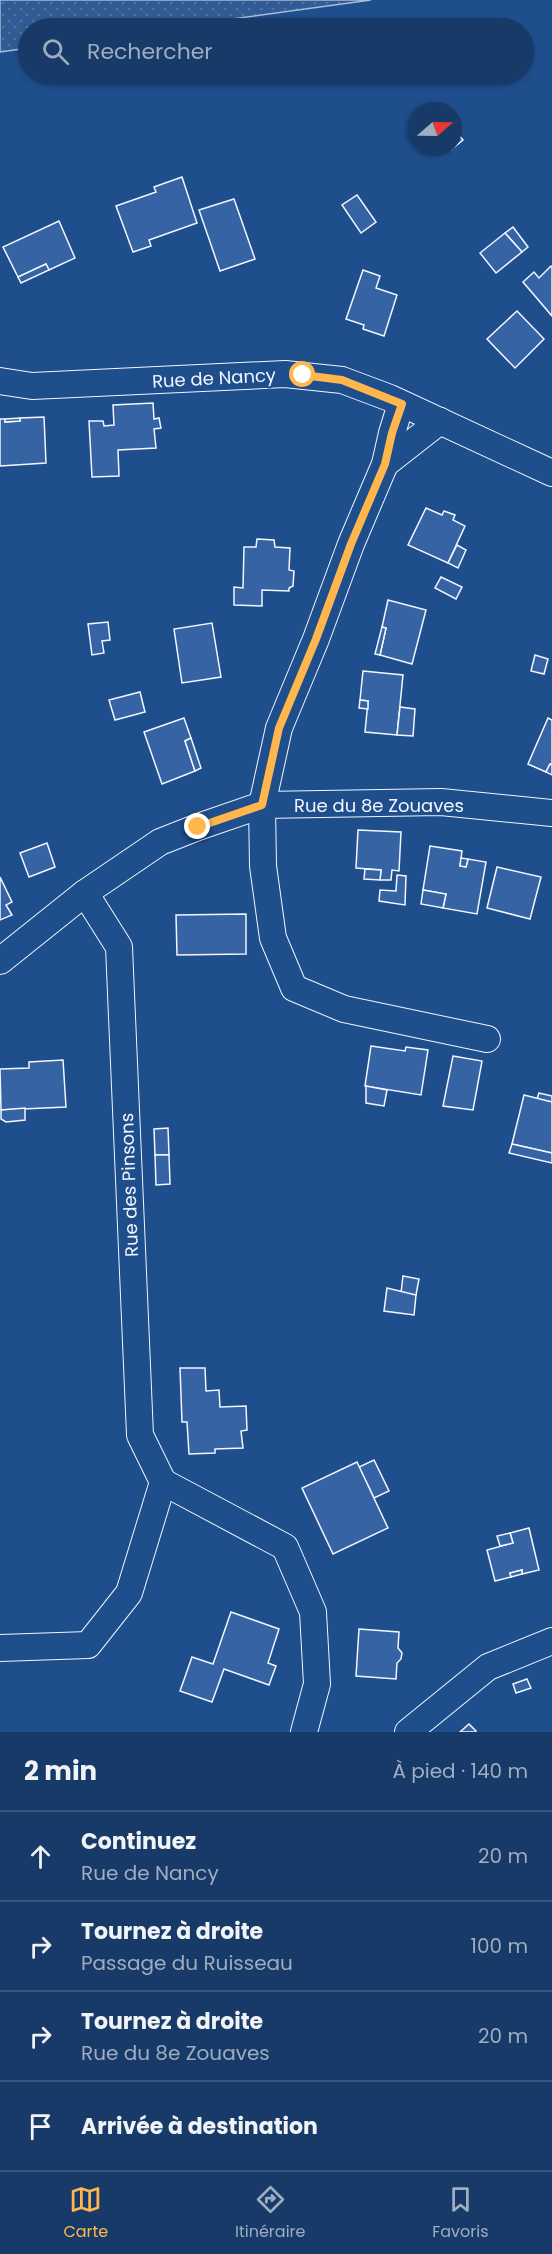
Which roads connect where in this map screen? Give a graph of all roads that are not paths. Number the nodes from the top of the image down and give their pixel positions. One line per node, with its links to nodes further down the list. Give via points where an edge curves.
1 (0, 381): 2 (street, Rue de Nancy, via 32,386 303,375 342,380)
2 (402, 404): 3 (street, Rue de Nancy); 4 (street)
3 (440, 421): 4 (street); 5 (street, Rue de Nancy)
4 (385, 464): 6 (street, via 279,728)
5 (552, 472)
6 (272, 804): 7 (street, Rue du 8e Zouaves, via 441,802); 8 (street, Rue du 8e Zouaves, via 160,842); 10 (street, via 263,866 273,938 294,988 344,1009)
7 (552, 813)
8 (85, 893): 9 (street, Rue du 8e Zouaves); 11 (street, Rue des Pinsons, via 119,947 140,1435)
9 (0, 961)
10 (487, 1039)
11 (163, 1482): 13 (street, via 129,1593 88,1645); 14 (street, via 285,1547 313,1612 317,1684)
12 (552, 1641): 15 (street, via 488,1668)
13 (0, 1648)
14 (304, 1732)
15 (408, 1732)

